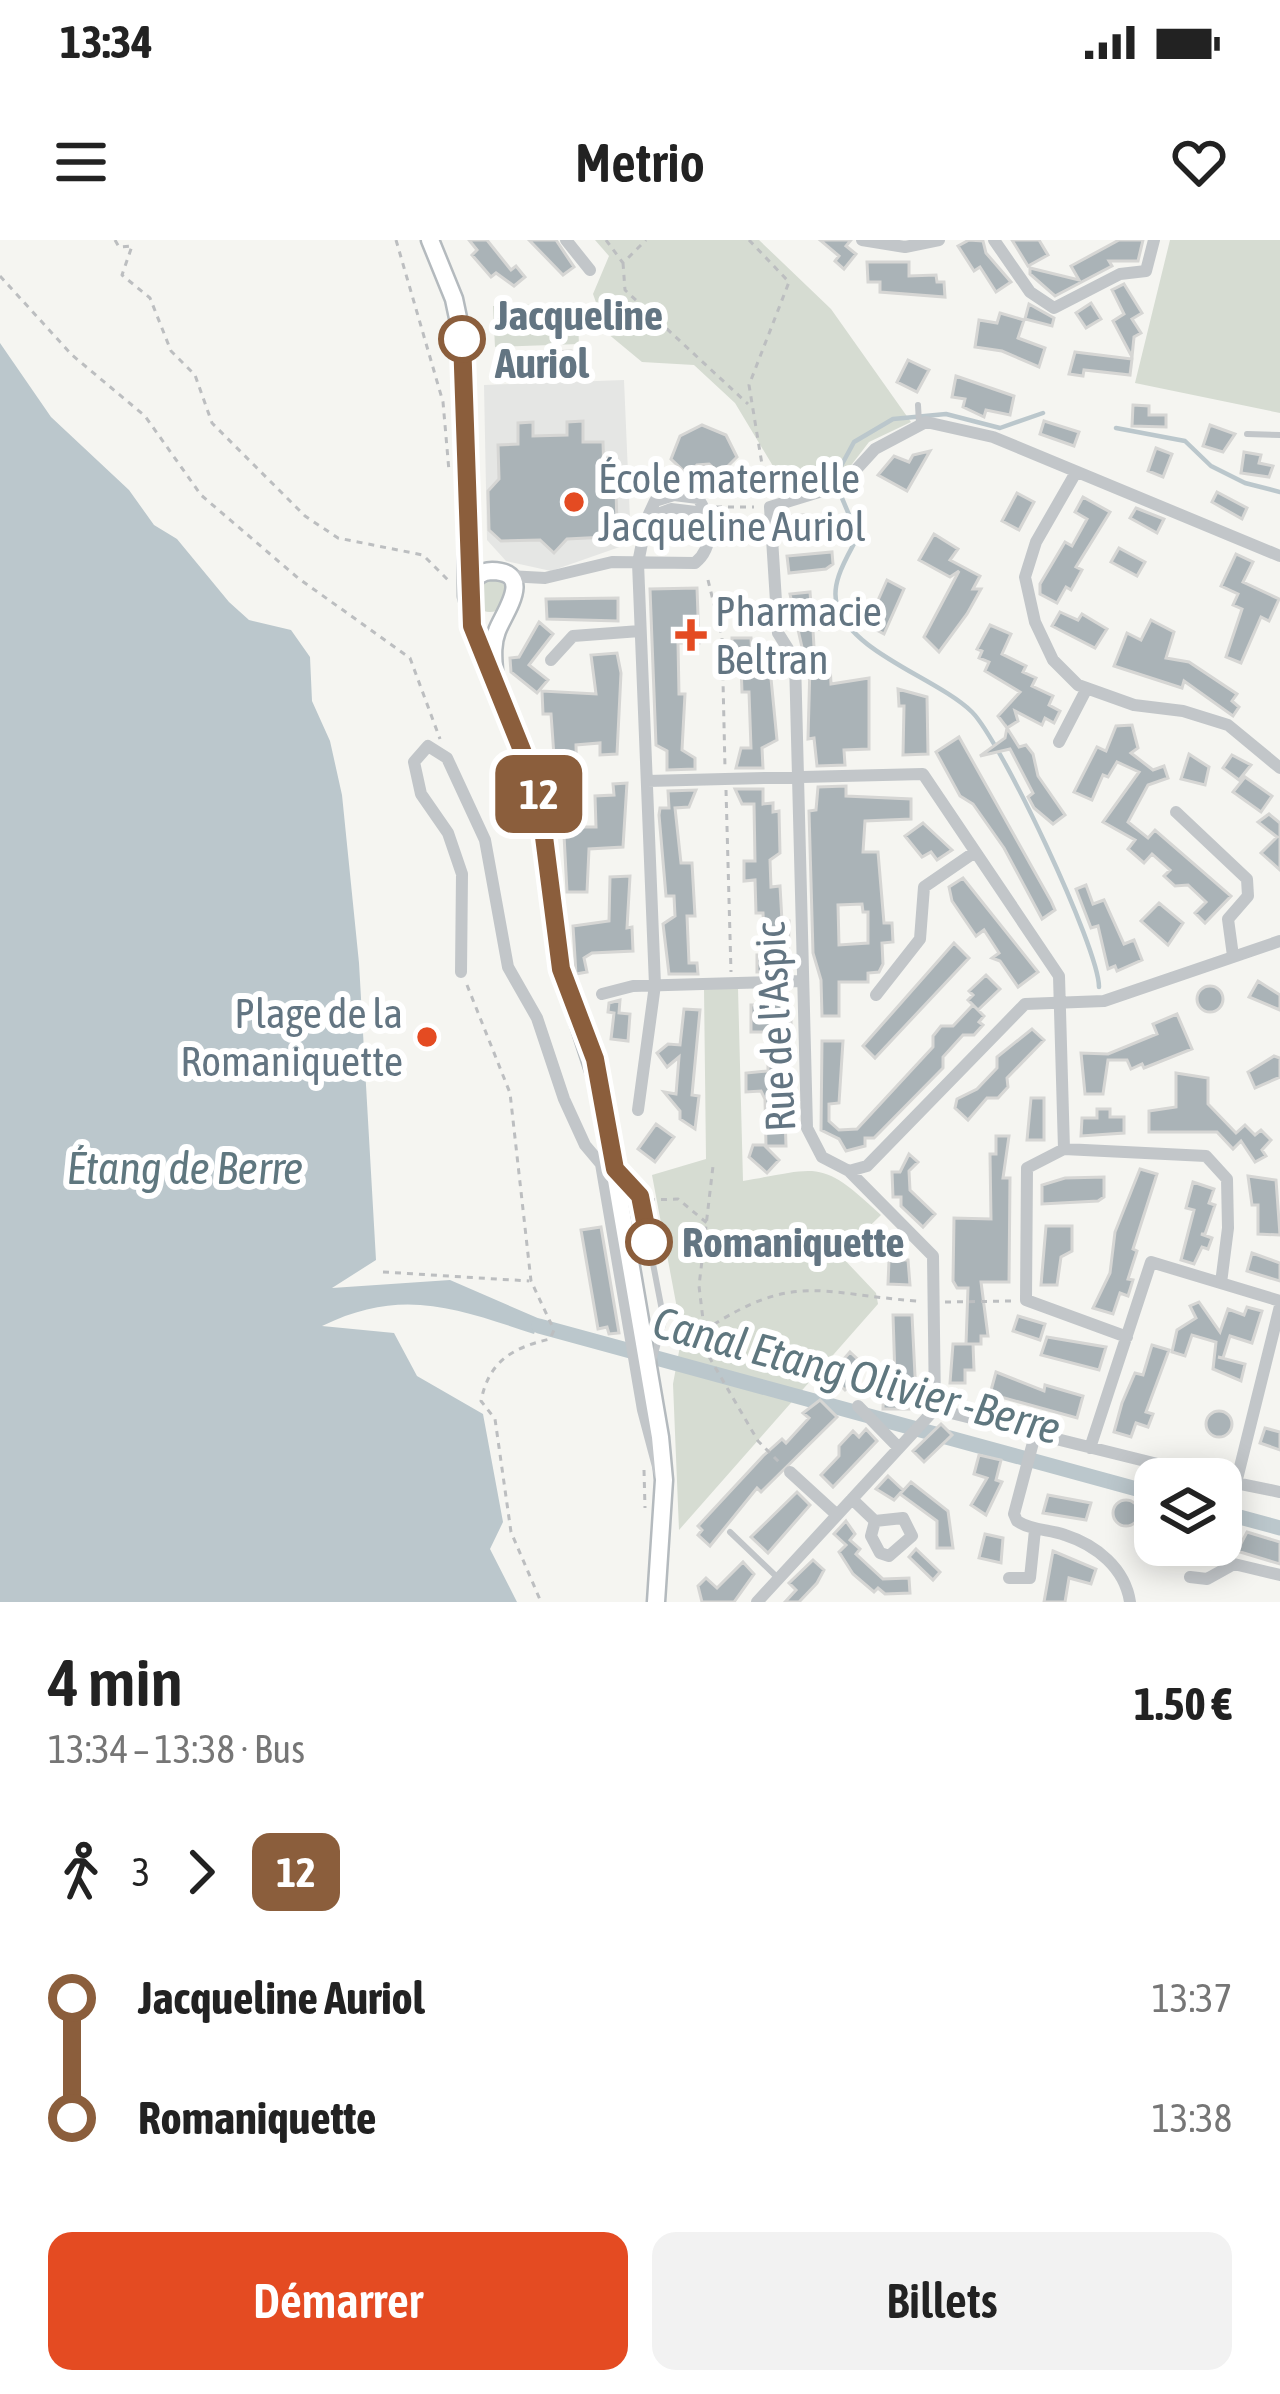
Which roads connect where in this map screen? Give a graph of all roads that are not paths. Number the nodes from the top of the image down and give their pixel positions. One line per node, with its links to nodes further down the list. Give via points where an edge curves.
1 (430, 240): 13 (main road, via 465,351)
2 (566, 240): 7 (street)
3 (862, 240): 4 (street, via 905,247)
4 (939, 240)
5 (994, 240): 6 (street, via 1030,292 1054,308 1146,271)
6 (1154, 240)
7 (590, 270)
8 (918, 405): 9 (lane)
9 (919, 426): 12 (street, via 993,437); 26 (street, Rue de l'Aspic, via 874,448 842,485 770,507 778,633 795,660)
10 (1247, 434): 11 (lane)
11 (1280, 435)
12 (1075, 475): 14 (street); 23 (street, via 1025,577 1053,660)
13 (471, 535): 16 (main road); 18 (main road)
14 (1280, 556)
15 (638, 563): 15 (street, via 695,563 708,550 704,510 646,518); 17 (street); 20 (street)
16 (501, 574): 17 (street); 18 (main road, via 482,573); 19 (main road, via 515,588)
17 (545, 578): 19 (street)
18 (465, 589): 19 (main road, via 485,619); 22 (main road)
19 (510, 609): 22 (main road, via 495,635)
20 (640, 631): 21 (street, via 573,635); 27 (street)
21 (551, 660)
22 (494, 682): 40 (main road, via 538,790 561,969 595,1059)
23 (1087, 688): 24 (street); 25 (street, via 1228,725)
24 (1059, 742)
25 (1280, 768)
26 (798, 774): 27 (street); 29 (street, via 923,774); 33 (street, Rue de l'Aspic)
27 (646, 781): 34 (street)
28 (1176, 812): 31 (street, via 1247,879 1248,896 1228,919)
29 (975, 852): 36 (street, via 924,887 920,939); 37 (street, via 1059,976)
30 (1280, 941): 31 (street)
31 (1233, 956): 37 (street, via 1104,1001)
32 (461, 973): 40 (street, via 458,855 415,778 423,749 447,758 492,864 508,967 537,1018 585,1145)
33 (803, 981): 34 (street); 41 (street, Rue de l'Aspic, via 812,1145)
34 (655, 985): 35 (street); 38 (street)
35 (602, 994)
36 (876, 995)
37 (1060, 1004): 39 (street); 41 (street, via 1025,1004 867,1166)
38 (638, 1110)
39 (1064, 1149): 42 (street, via 1206,1156 1227,1180); 44 (street, via 1027,1168 1026,1300)
40 (608, 1166): 45 (main road); 45 (lane, via 641,1201 664,1321); 54 (street, via 643,1410)
41 (849, 1172): 47 (street, Rue de l'Aspic, via 933,1256)
42 (1221, 1283): 43 (street); 44 (street, via 1151,1262)
43 (1280, 1303): 51 (street)
44 (1127, 1337): 50 (street)
45 (650, 1366): 54 (main road)
46 (858, 1406): 49 (street)
47 (935, 1409): 48 (street); 49 (street)
48 (1034, 1435): 50 (street); 60 (street, via 1014,1514)
49 (899, 1448): 57 (street)
50 (1090, 1448): 52 (street)
51 (1232, 1458)
52 (1134, 1459)
53 (790, 1472): 58 (street)
54 (664, 1480): 66 (main road)
55 (1242, 1484): 56 (street)
56 (1280, 1492)
57 (852, 1499): 58 (street); 59 (street)
58 (837, 1515): 65 (street)
59 (875, 1521)
60 (1035, 1529): 63 (street, via 1030,1578); 68 (street, via 1101,1553)
61 (730, 1532): 65 (lane)
62 (1280, 1575): 64 (street, via 1234,1564 1207,1579)
63 (1009, 1577)
64 (1190, 1577)
65 (778, 1579): 67 (street)
66 (656, 1602)
67 (757, 1602)
68 (1130, 1602)

